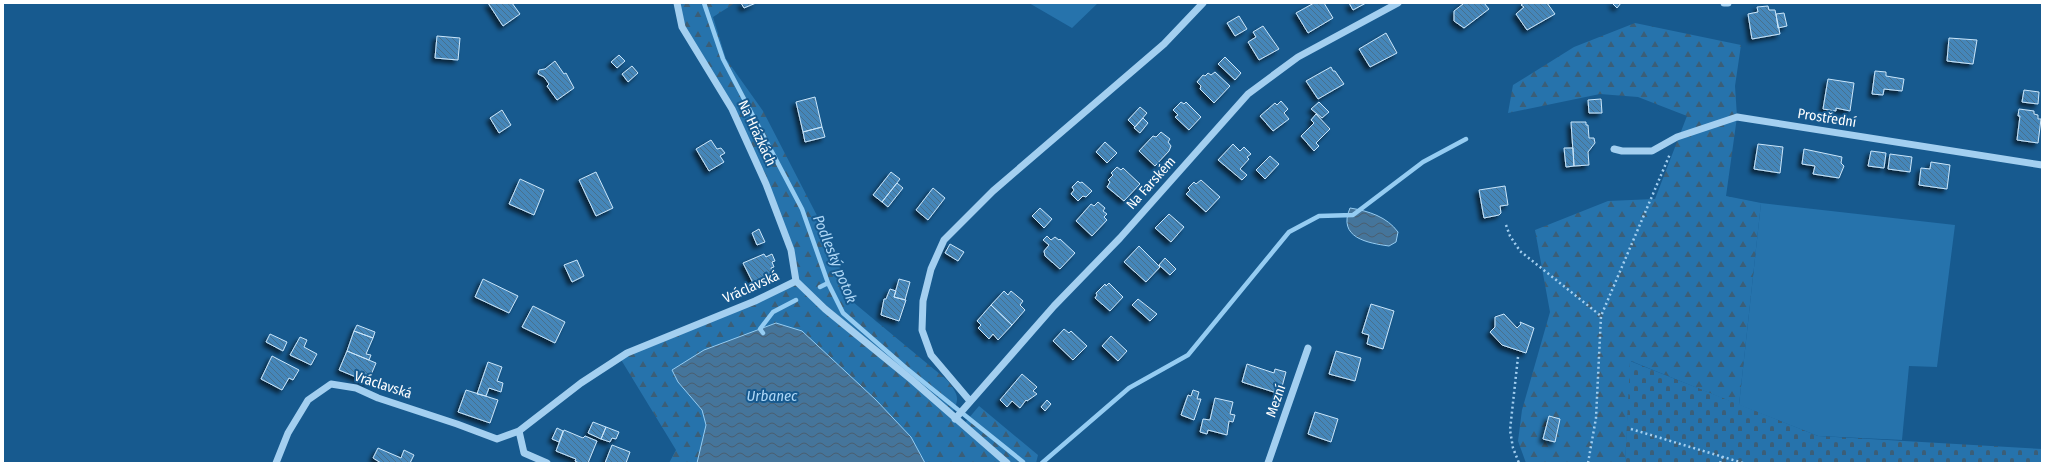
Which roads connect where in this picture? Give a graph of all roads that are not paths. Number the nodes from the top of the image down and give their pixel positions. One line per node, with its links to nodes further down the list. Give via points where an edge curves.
1 (677, 3): 8 (street, Na Hrázkách, via 682,27 732,109 766,184 791,250)
2 (1203, 3): 10 (street, via 1164,44 993,191 944,240 931,269 923,301 922,330 931,355)
3 (1398, 3): 10 (street, Na Farském, via 1298,57 1248,94)
4 (1724, 3): 5 (street)
5 (1728, 3)
6 (1614, 149): 7 (street, Prostřední, via 1652,151 1677,137 1737,117)
7 (2042, 165)
8 (796, 282): 11 (street, Vráclavská, via 825,309); 12 (street, Vráclavská, via 627,353 581,383)
9 (1308, 348): 16 (street, Mezní)
10 (970, 401): 11 (street, Na Farském)
11 (957, 416): 15 (street, Vráclavská)
12 (519, 431): 13 (street, Vráclavská, via 497,439 356,388 331,384 308,400 288,433); 14 (street, via 524,453)
13 (276, 463)
14 (547, 463)
15 (1007, 463)
16 (1268, 463)

